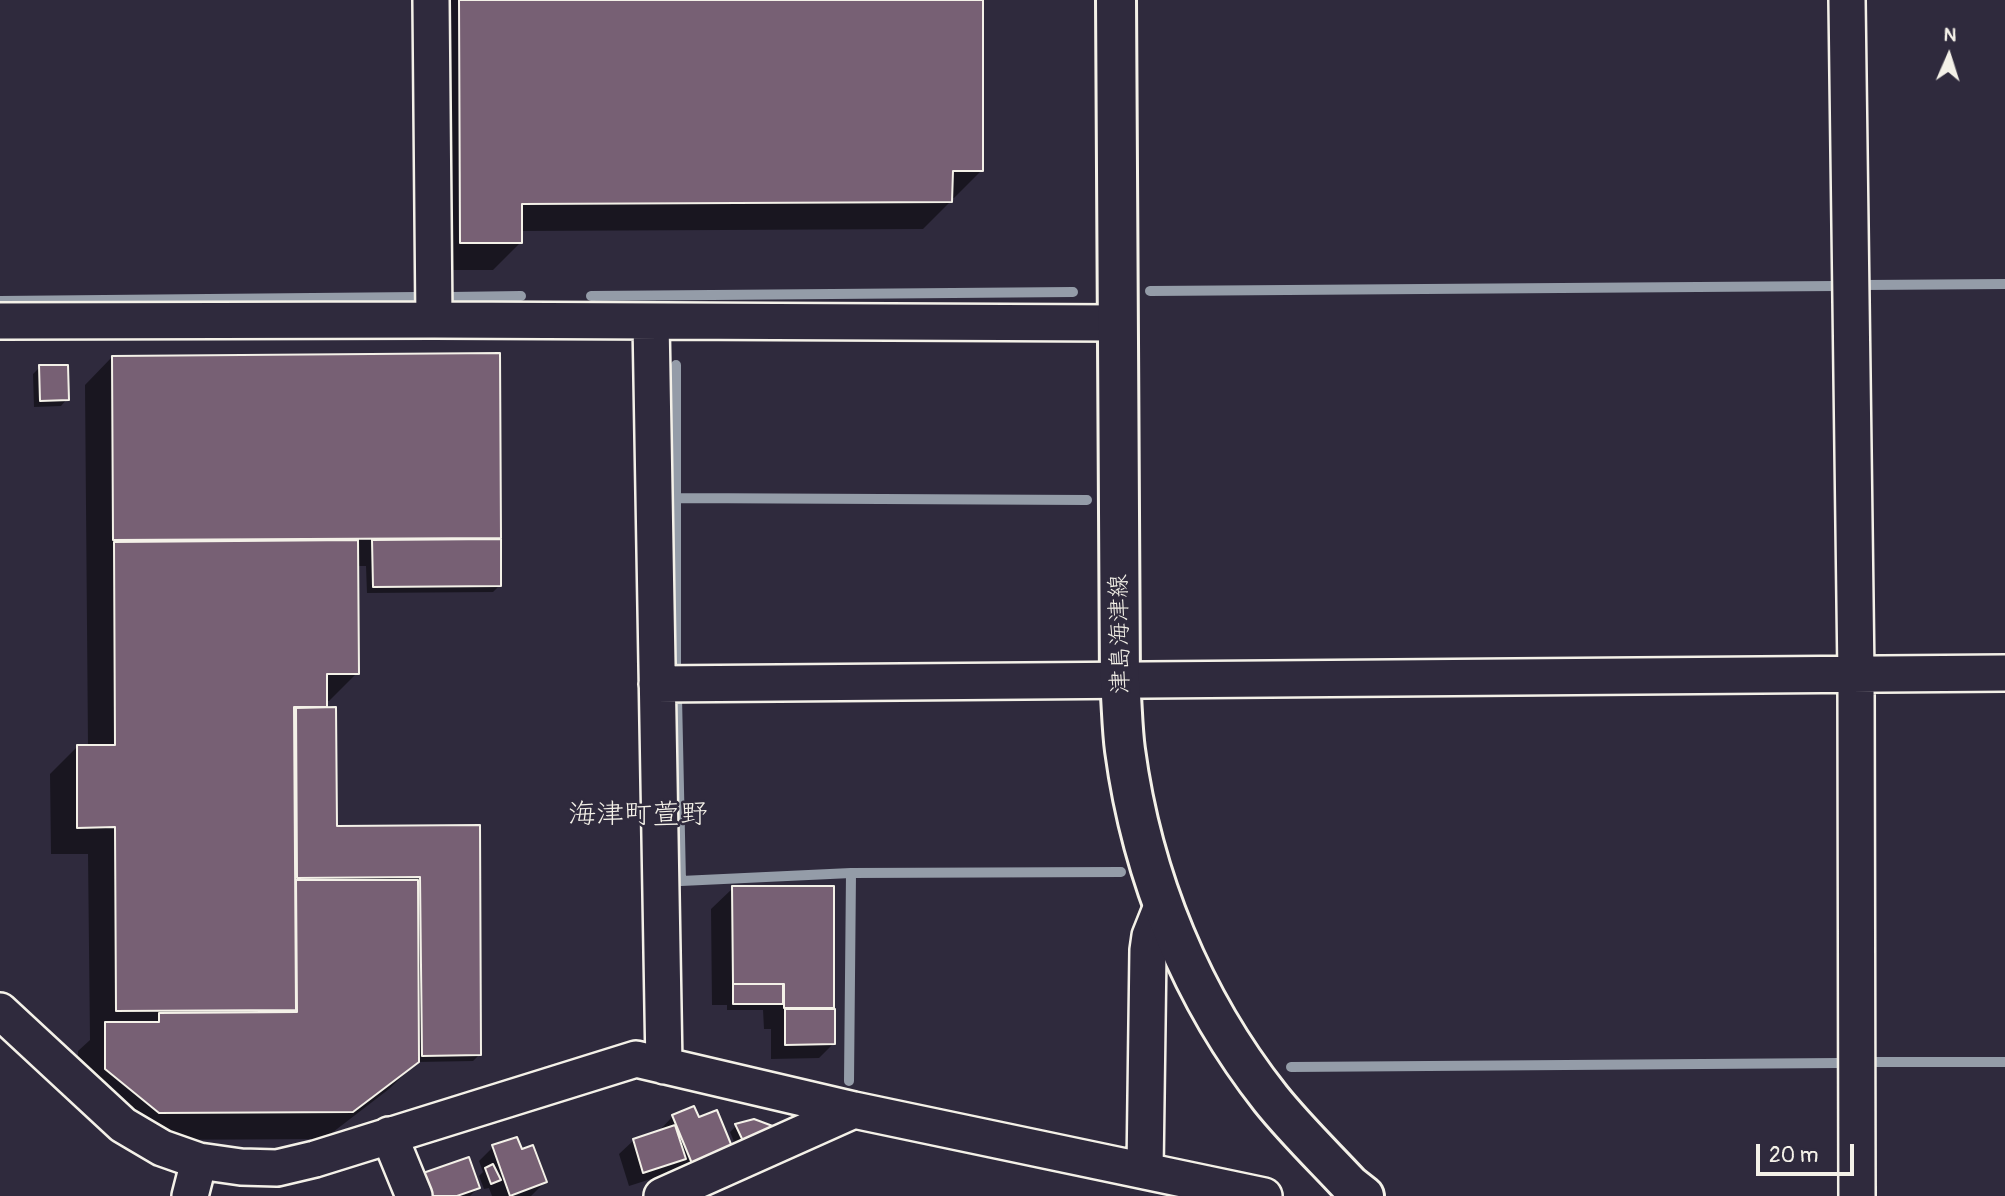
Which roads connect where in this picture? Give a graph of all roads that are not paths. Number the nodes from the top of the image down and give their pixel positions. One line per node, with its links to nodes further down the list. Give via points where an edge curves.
1 (431, 0): 4 (street)
2 (1115, 0): 7 (main road, 津島海津線)
3 (1847, 0): 9 (street)
4 (433, 320): 5 (street); 6 (street)
5 (0, 321)
6 (651, 321): 7 (street); 11 (street)
7 (1118, 323): 10 (main road, 津島海津線)
8 (2005, 673): 9 (street)
9 (1856, 674): 10 (street); 24 (street)
10 (1120, 681): 11 (street); 12 (main road, 津島海津線, via 1124,749)
11 (657, 684): 14 (street)
12 (1162, 906): 18 (street, via 1148,950); 19 (main road, 津島海津線, via 1193,976 1228,1038 1272,1100)
13 (0, 1011): 17 (street, via 123,1125 162,1149)
14 (664, 1066): 15 (street); 16 (street, via 636,1059)
15 (854, 1110): 18 (street); 22 (street)
16 (389, 1135): 17 (street, via 276,1168); 21 (street)
17 (200, 1161): 20 (street)
18 (1145, 1171): 23 (street)
19 (1350, 1192)
20 (190, 1196)
21 (414, 1196)
22 (662, 1196)
23 (1264, 1196)
24 (1857, 1196)

